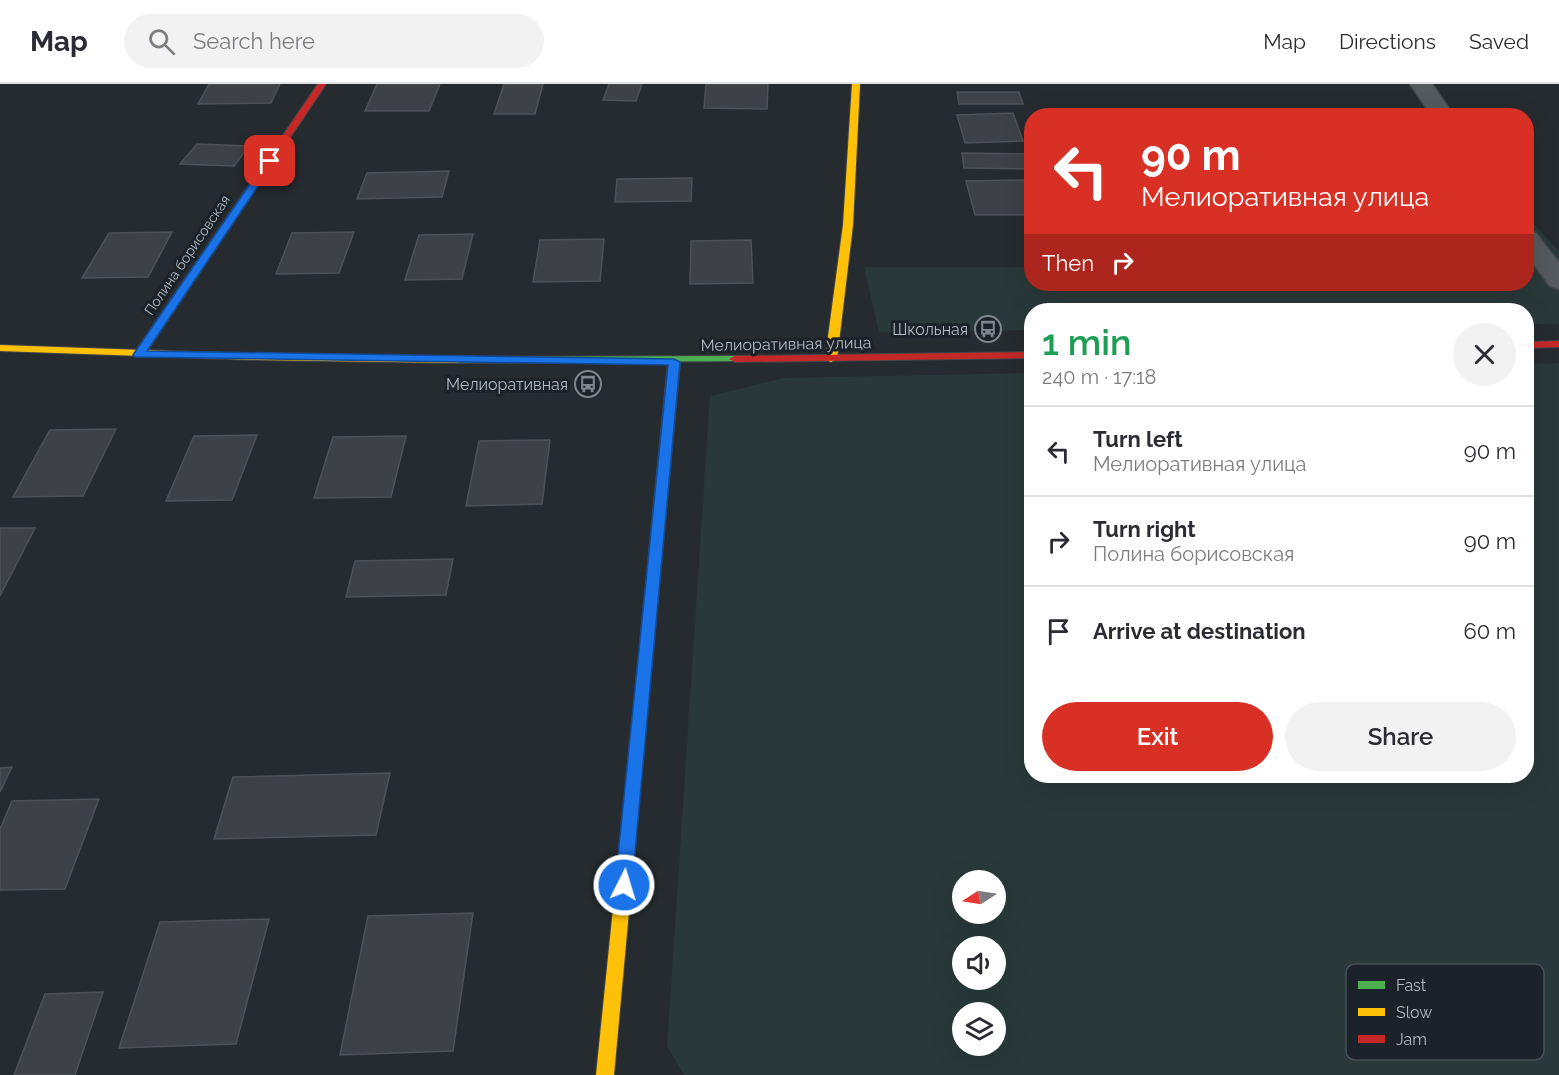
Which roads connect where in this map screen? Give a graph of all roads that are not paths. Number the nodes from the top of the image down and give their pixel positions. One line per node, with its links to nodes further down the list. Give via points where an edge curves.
1 (322, 84): 10 (street, Полина борисовская)
2 (856, 84): 12 (street, via 848,225)
3 (1421, 84): 4 (street)
4 (1438, 108)
5 (1534, 247): 6 (street)
6 (1559, 281)
7 (1534, 345): 8 (street)
8 (1559, 345)
9 (0, 348): 10 (street, Мелиоративная улица)
10 (139, 355): 13 (street, Мелиоративная улица)
11 (1024, 355): 12 (street, Мелиоративная улица)
12 (831, 359): 13 (street, Мелиоративная улица)
13 (674, 362): 14 (street)
14 (605, 1075)

